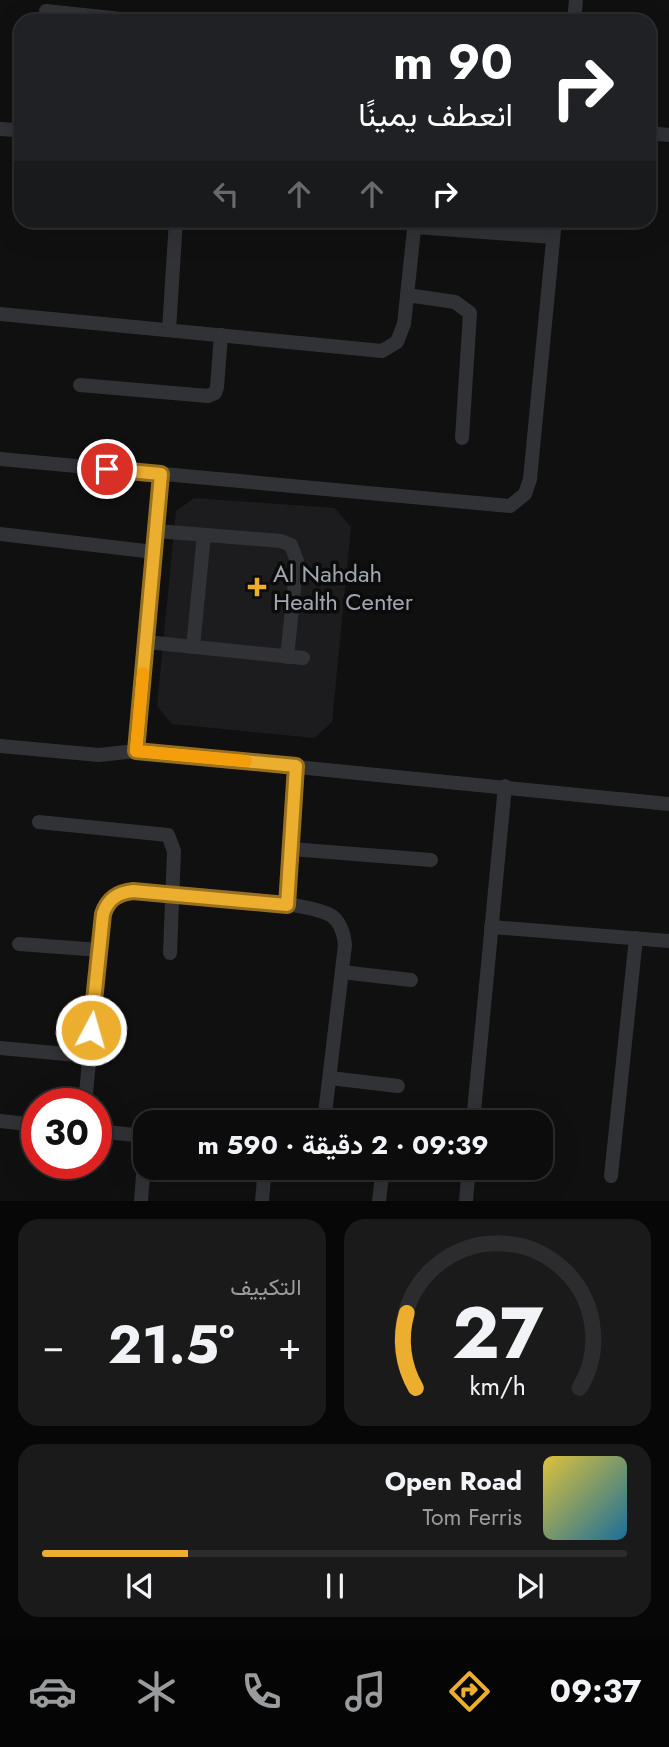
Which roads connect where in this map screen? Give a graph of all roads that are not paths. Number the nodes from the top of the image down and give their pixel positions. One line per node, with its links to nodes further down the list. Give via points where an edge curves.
1 (46, 11): 2 (street)
2 (74, 14)
3 (175, 228): 10 (street)
4 (414, 228): 8 (street)
5 (464, 228): 7 (street)
6 (554, 228): 7 (street)
7 (553, 237): 15 (street, via 530,479 525,494 510,506)
8 (407, 295): 11 (street, via 401,336 382,351); 13 (street, via 455,302 470,313)
9 (0, 314): 10 (street)
10 (169, 330): 11 (street)
11 (221, 335): 12 (street, via 217,387 208,396)
12 (80, 385)
13 (462, 438)
14 (0, 459): 15 (street)
15 (161, 474): 16 (street)
16 (156, 531): 18 (street); 19 (street)
17 (0, 534): 19 (street)
18 (204, 535): 21 (street); 22 (street, via 281,541 295,550)
19 (154, 552): 20 (street)
20 (146, 642): 21 (street); 25 (street)
21 (193, 647): 22 (street)
22 (287, 657): 23 (street)
23 (303, 658)
24 (0, 746): 25 (street, via 99,755)
25 (136, 751): 26 (street)
26 (296, 766): 27 (street); 30 (street)
27 (505, 786): 28 (street); 34 (street)
28 (669, 804)
29 (39, 822): 32 (street, via 168,835 173,845)
30 (291, 849): 31 (street); 33 (street)
31 (431, 860)
32 (172, 894): 33 (street); 38 (street, via 133,891 110,899 103,914); 39 (street)
33 (287, 905): 40 (street, via 335,918 344,934)
34 (491, 927): 35 (street); 48 (street)
35 (636, 938): 36 (street); 53 (street)
36 (669, 941)
37 (19, 944): 38 (street)
38 (100, 950): 43 (street)
39 (170, 953)
40 (342, 972): 41 (street); 44 (street)
41 (411, 980)
42 (0, 1048): 43 (street)
43 (88, 1056): 46 (street)
44 (330, 1077): 45 (street); 47 (street)
45 (398, 1086)
46 (86, 1088)
47 (326, 1110)
48 (474, 1110)
49 (0, 1121): 50 (street)
50 (21, 1123)
51 (112, 1133): 52 (street)
52 (133, 1135)
53 (611, 1176)
54 (143, 1180): 58 (street)
55 (264, 1180): 59 (street)
56 (381, 1180): 60 (street)
57 (465, 1180): 61 (street)
58 (141, 1201)
59 (262, 1201)
60 (379, 1201)
61 (466, 1201)

